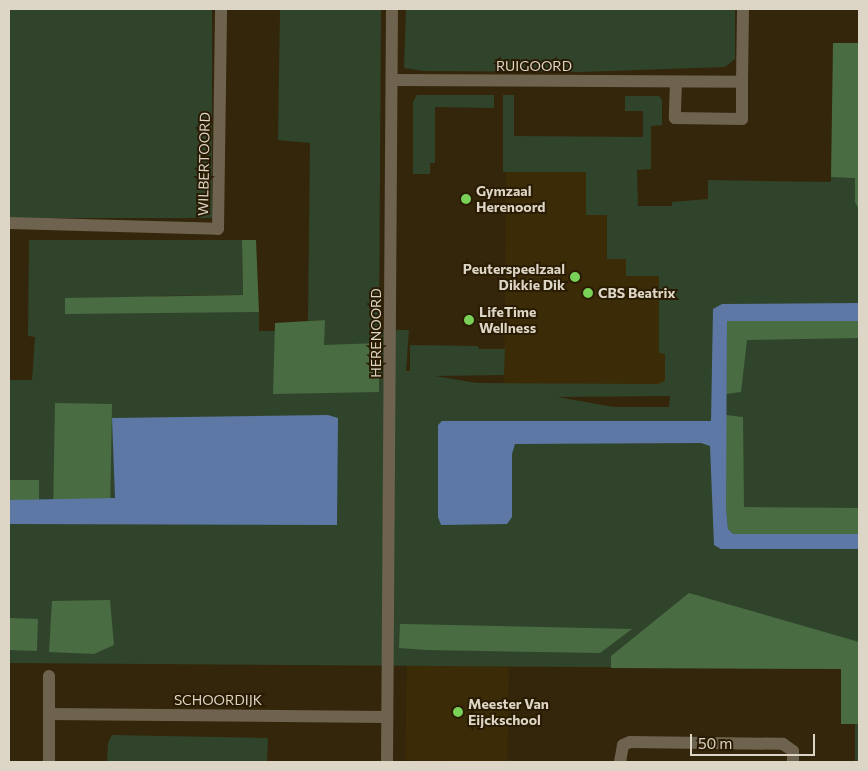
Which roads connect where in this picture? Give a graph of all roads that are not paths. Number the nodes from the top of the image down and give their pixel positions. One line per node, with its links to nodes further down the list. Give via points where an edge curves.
1 (221, 9): 7 (street, WILBERTOORD, via 218,229)
2 (392, 9): 4 (street, HERENOORD)
3 (743, 9): 6 (street)
4 (392, 80): 5 (street, RUIGOORD); 10 (street, HERENOORD)
5 (676, 82): 6 (street, RUIGOORD); 6 (street, via 675,118 742,119)
6 (742, 82)
7 (9, 223)
8 (49, 676): 9 (street)
9 (49, 714): 10 (street, SCHOORDIJK); 12 (street)
10 (386, 717): 13 (street, HERENOORD)
11 (793, 756): 14 (street, via 782,744 630,742 623,745)
12 (49, 762)
13 (387, 762)
14 (620, 762)

